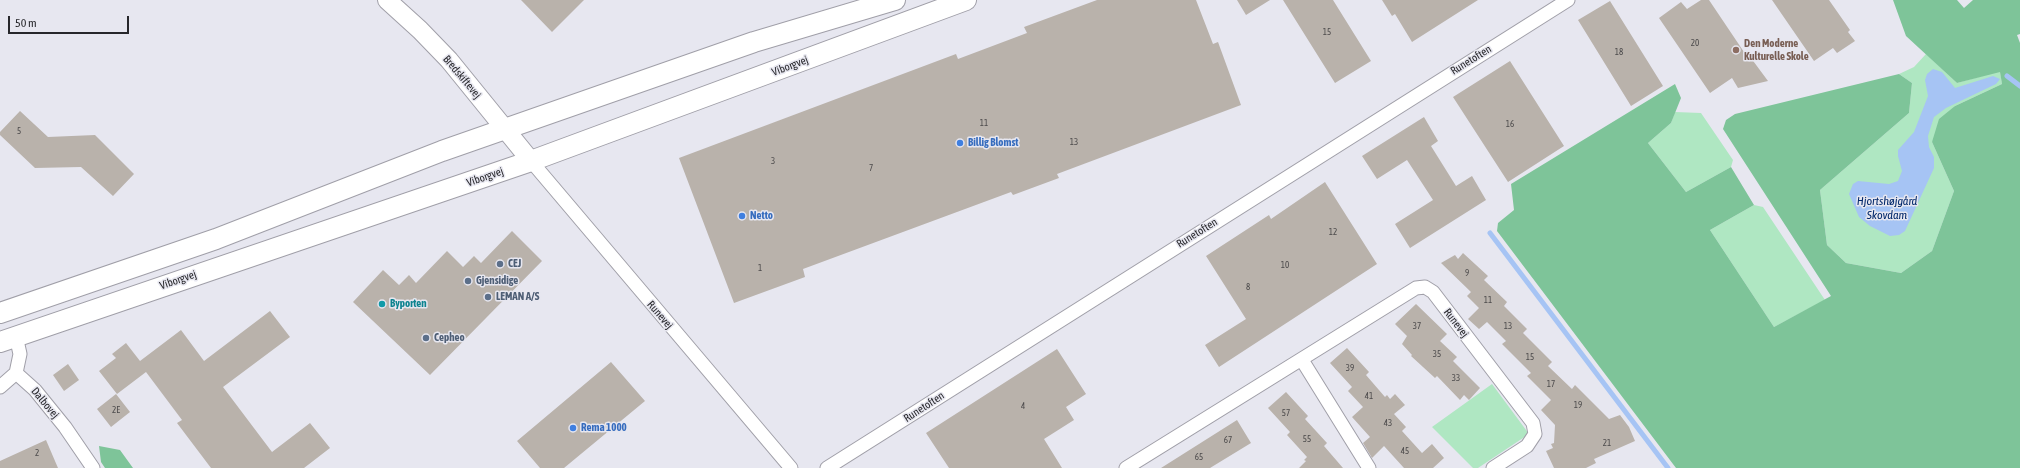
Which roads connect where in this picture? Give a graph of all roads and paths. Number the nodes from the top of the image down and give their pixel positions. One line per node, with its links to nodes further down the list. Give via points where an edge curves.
1 (387, 0): 5 (street, Bredskiftevej, via 449,60)
2 (895, 0): 5 (main road, via 754,42)
3 (966, 0): 6 (main road, Viborgvej)
4 (1568, 0): 14 (street, Runetoften)
5 (504, 129): 6 (street, Bredskiftevej); 7 (main road, via 216,239)
6 (531, 161): 8 (main road, Viborgvej); 13 (street, Runevej)
7 (0, 313)
8 (8, 339): 10 (street, via 20,354)
9 (1302, 360): 15 (street, Runevej); 16 (street); 17 (street, Runevej, via 1416,288 1425,287 1433,292 1532,423 1535,434 1527,446)
10 (16, 373): 11 (street); 12 (street, Dalbovej, via 35,390 65,427)
11 (0, 387)
12 (93, 468)
13 (791, 468)
14 (827, 468)
15 (1126, 468)
16 (1369, 468)
17 (1493, 468)

